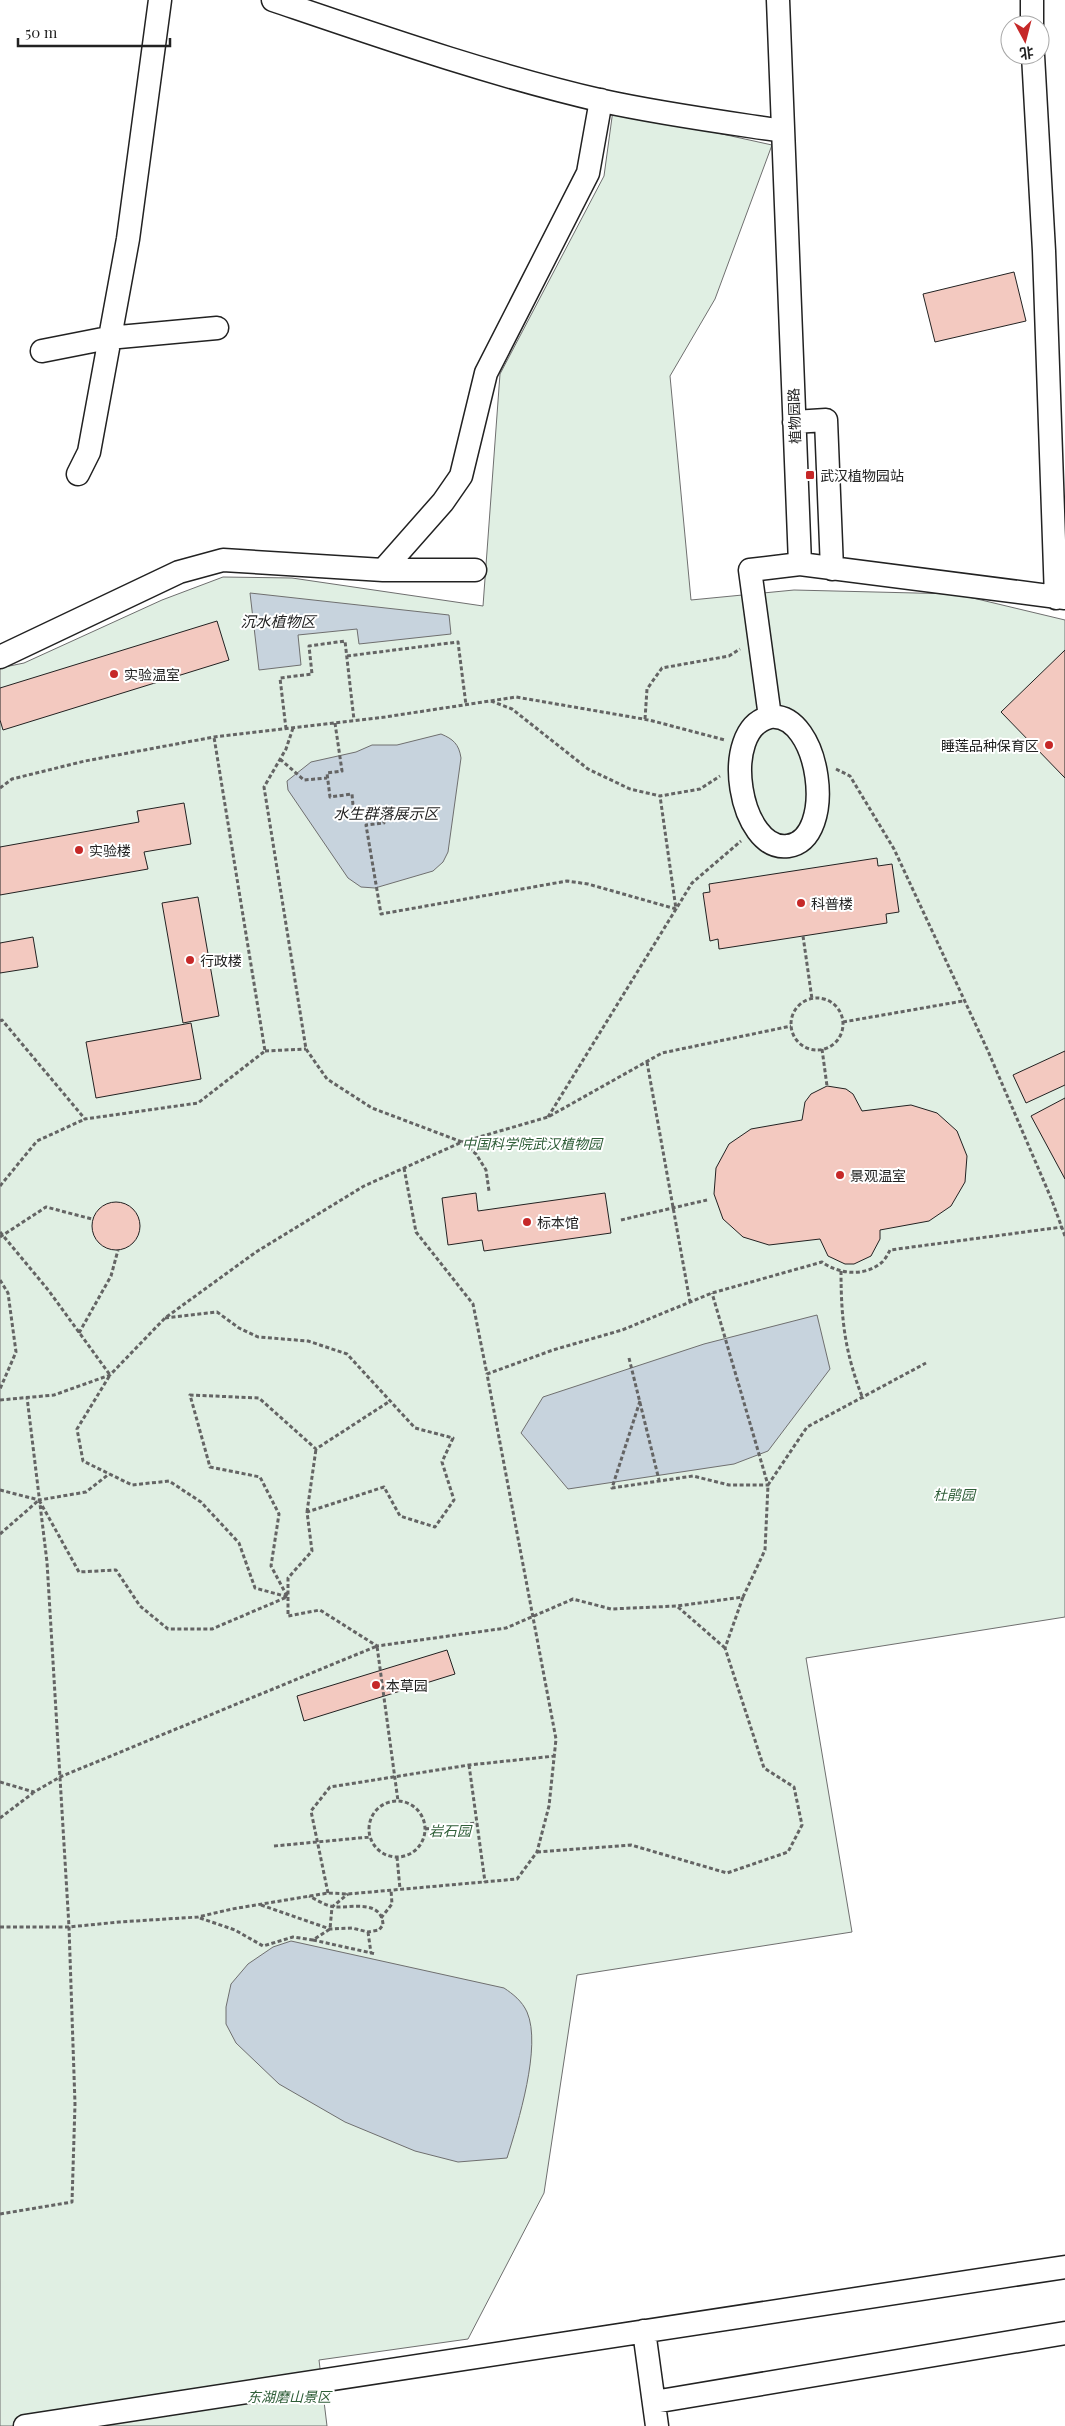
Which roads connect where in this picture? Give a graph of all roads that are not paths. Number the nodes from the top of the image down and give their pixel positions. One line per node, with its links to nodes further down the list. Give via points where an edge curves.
1 (160, 0): 10 (street, via 128,239)
2 (274, 0): 7 (street, via 424,51)
3 (778, 0): 8 (street, 植物园路)
4 (1032, 0): 5 (street)
5 (1032, 15)
6 (1034, 65): 18 (street)
7 (601, 100): 8 (street, via 691,118); 16 (street, via 588,174 486,373 461,476 443,502)
8 (783, 131): 12 (street, 植物园路)
9 (217, 328): 10 (street)
10 (108, 338): 11 (street); 13 (street, via 89,452)
11 (42, 351)
12 (794, 422): 14 (street, 植物园路); 15 (street, via 826,420)
13 (78, 474)
14 (800, 564): 15 (street); 20 (street, via 750,570)
15 (832, 569): 18 (street)
16 (382, 570): 17 (street); 19 (street, via 223,560 179,572)
17 (475, 570)
18 (1060, 598)
19 (0, 657)
20 (770, 717): 20 (street, via 784,718 800,730 814,764 817,804 813,827 799,843 790,846 773,845 760,836 749,815 741,786 741,756 748,731 754,723)
21 (1065, 2267): 22 (street)
22 (644, 2332): 24 (street); 25 (street)
23 (1065, 2333): 24 (street)
24 (654, 2402): 26 (street)
25 (25, 2426)
26 (656, 2426)

